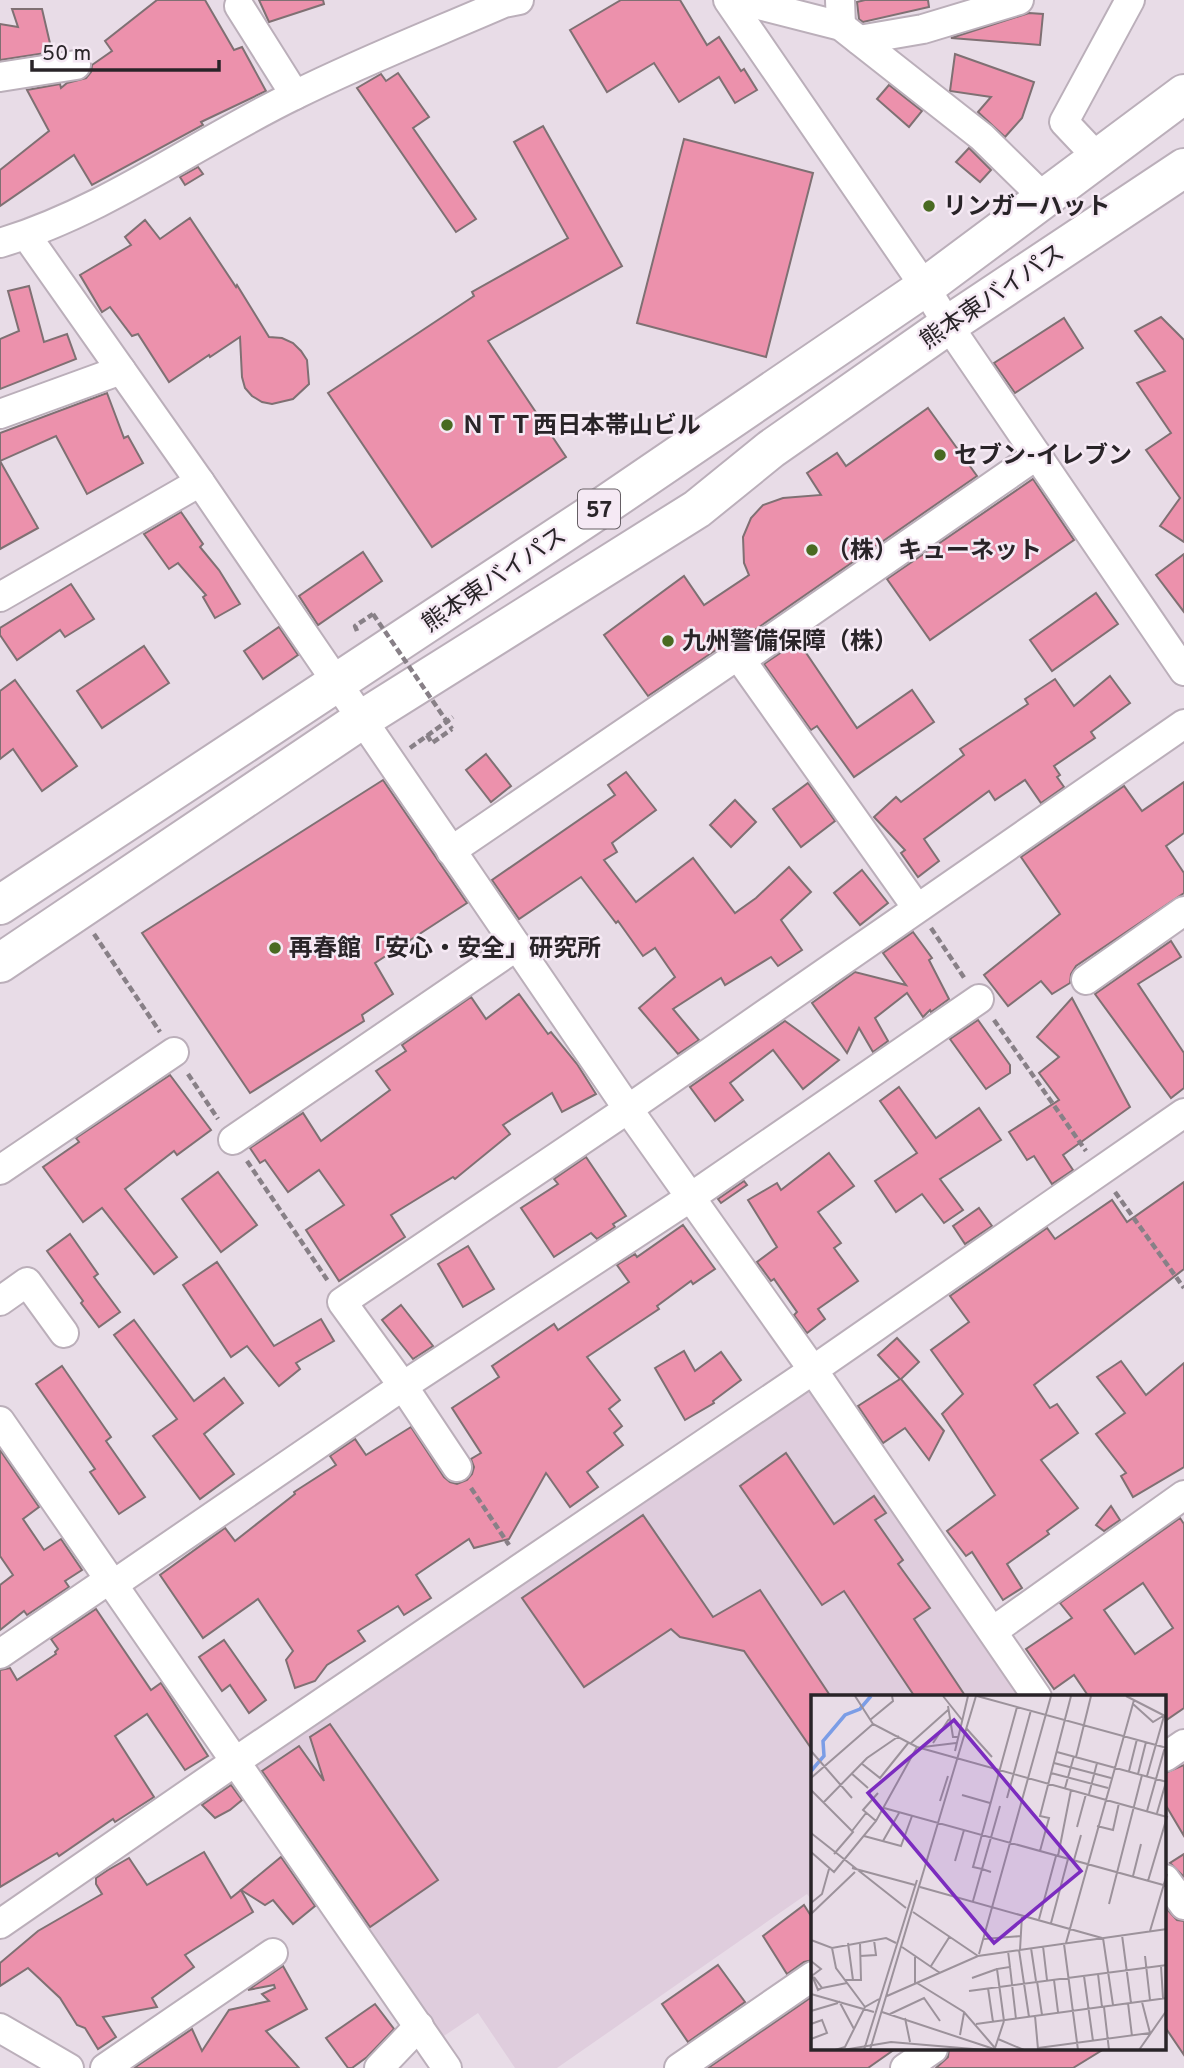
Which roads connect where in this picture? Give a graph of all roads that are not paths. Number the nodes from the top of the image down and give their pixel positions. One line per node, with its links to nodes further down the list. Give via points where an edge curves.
1 (728, 0): 16 (street)
2 (739, 0): 7 (street)
3 (1019, 0): 7 (street, via 923,29)
4 (1130, 0): 12 (street, via 1064,122)
5 (509, 1): 11 (street)
6 (239, 6): 11 (street)
7 (846, 22): 14 (street, via 982,137)
8 (76, 65): 9 (street)
9 (0, 77)
10 (1184, 94): 12 (highway, 熊本東バイパス / 57)
11 (295, 95): 15 (street, via 104,200)
12 (1098, 158): 14 (highway, 熊本東バイパス / 57)
13 (1184, 168): 17 (highway, 熊本東バイパス / 57)
14 (1044, 198): 16 (highway, 熊本東バイパス / 57)
15 (13, 239): 18 (street)
16 (925, 287): 17 (street); 25 (highway, 熊本東バイパス / 57)
17 (948, 325): 20 (street); 26 (highway, 熊本東バイパス / 57, via 771,449 697,509)
18 (121, 370): 19 (street); 21 (street)
19 (0, 414)
20 (1037, 455): 23 (street); 24 (street)
21 (200, 481): 22 (street); 25 (street)
22 (0, 597)
23 (741, 660): 28 (street, via 731,660); 30 (street)
24 (1184, 671)
25 (337, 684): 26 (street); 29 (highway, 熊本東バイパス / 57)
26 (361, 720): 28 (street); 33 (highway, 熊本東バイパス / 57)
27 (1184, 724): 30 (street)
28 (451, 851): 32 (street)
29 (0, 905)
30 (917, 908): 37 (street)
31 (1184, 911): 34 (street)
32 (517, 946): 37 (street); 39 (street)
33 (0, 963)
34 (1086, 979)
35 (979, 999): 41 (street)
36 (173, 1052): 40 (street)
37 (628, 1109): 41 (street); 45 (street, via 342,1302)
38 (1184, 1112): 44 (street)
39 (233, 1140)
40 (0, 1170)
41 (691, 1197): 44 (street); 45 (street)
42 (0, 1301): 43 (street, via 27,1282)
43 (64, 1333)
44 (813, 1370): 50 (street); 55 (street)
45 (403, 1386): 47 (street); 49 (street)
46 (0, 1421): 49 (street)
47 (457, 1467)
48 (1184, 1495): 50 (street)
49 (112, 1581): 51 (street); 55 (street)
50 (993, 1631): 52 (street)
51 (0, 1654)
52 (1036, 1695)
53 (1184, 1744): 54 (street)
54 (1166, 1756)
55 (236, 1761): 56 (street); 59 (street)
56 (0, 1924)
57 (273, 1953): 63 (street)
58 (811, 1977): 66 (street)
59 (419, 2026): 64 (street); 65 (street)
60 (0, 2028): 62 (street)
61 (932, 2050): 67 (street)
62 (69, 2068)
63 (105, 2068)
64 (379, 2068)
65 (447, 2068)
66 (679, 2068)
67 (905, 2068)

